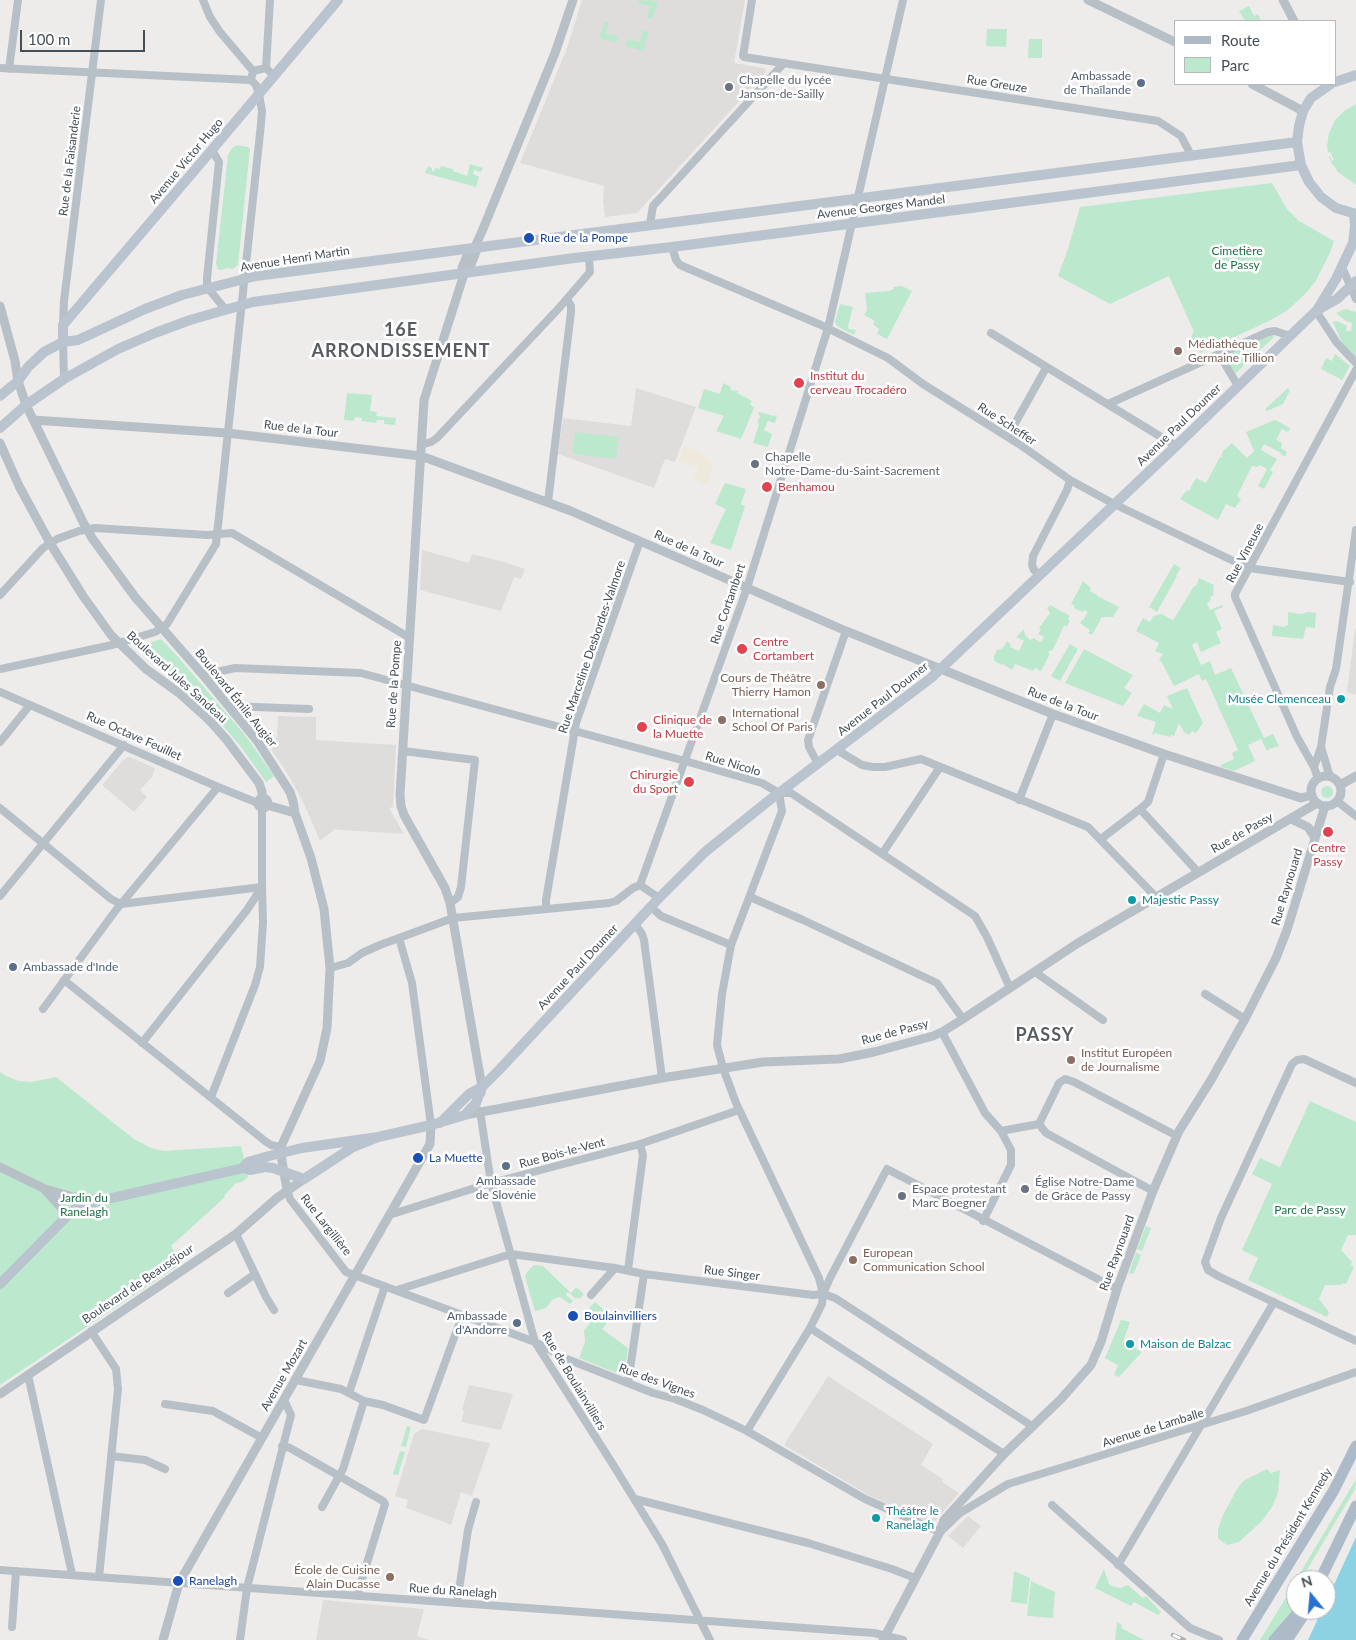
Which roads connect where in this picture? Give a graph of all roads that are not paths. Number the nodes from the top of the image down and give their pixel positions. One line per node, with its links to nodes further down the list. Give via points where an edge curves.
1 (18, 0): 16 (street)
2 (101, 0): 18 (street, Rue de la Faisanderie)
3 (203, 0): 17 (street, via 220,32)
4 (270, 0): 15 (street)
5 (338, 0): 20 (main road, Avenue Victor Hugo)
6 (573, 0): 36 (street, Rue de la Pompe, via 541,89)
7 (752, 0): 13 (street, Rue Greuze, via 742,56)
8 (903, 0): 21 (street, Rue Cortambert)
9 (1088, 0): 12 (street)
10 (1283, 0): 11 (street)
11 (1293, 20)
12 (1174, 42)
13 (784, 63): 21 (street, Rue Greuze); 35 (street, via 653,206)
14 (0, 68): 16 (street)
15 (266, 68): 17 (street); 20 (street)
16 (9, 69): 18 (street)
17 (253, 71): 22 (street)
18 (92, 74): 22 (street); 50 (street, Rue de la Faisanderie)
19 (1356, 75): 23 (main road)
20 (274, 76): 26 (main road, Avenue Victor Hugo)
21 (885, 78): 30 (street, Rue Greuze, via 1158,121 1181,136); 32 (street, Rue Cortambert)
22 (251, 80): 26 (street)
23 (1336, 82)
24 (1254, 85): 27 (street)
25 (1328, 85): 27 (main road, via 1311,98)
26 (259, 94): 29 (main road, Avenue Victor Hugo); 41 (street, via 261,124)
27 (1303, 111): 28 (main road)
28 (1297, 142): 30 (main road, Avenue Georges Mandel); 31 (main road)
29 (212, 150): 43 (street, via 218,162); 50 (main road, Avenue Victor Hugo)
30 (1191, 155): 32 (main road, Avenue Georges Mandel)
31 (1301, 165): 33 (main road, via 1321,197 1336,208); 34 (main road, Avenue Georges Mandel)
32 (857, 198): 34 (street, Rue Cortambert); 35 (main road, Avenue Georges Mandel)
33 (1355, 214): 39 (main road, Avenue Paul Doumer, via 1353,243)
34 (851, 223): 37 (main road, Avenue Georges Mandel); 51 (street, Rue Cortambert)
35 (650, 224): 36 (main road, Avenue Georges Mandel)
36 (475, 247): 40 (street, Rue de la Pompe, via 468,253 462,268); 41 (main road, Avenue Henri Martin)
37 (672, 247): 38 (main road, Avenue Georges Mandel); 51 (street, Rue Scheffer, via 680,265)
38 (589, 257): 40 (main road, Avenue Georges Mandel); 44 (street, via 590,272)
39 (1342, 267): 42 (street); 49 (main road, Avenue Paul Doumer)
40 (464, 274): 46 (main road, via 272,298); 70 (street, Rue de la Pompe, via 424,400)
41 (245, 278): 43 (main road, Avenue Henri Martin); 46 (street)
42 (1353, 284): 45 (street); 49 (main road, Avenue Paul Doumer, via 1337,299)
43 (207, 288): 48 (street); 54 (main road, Avenue Henri Martin, via 145,309 78,340)
44 (567, 299): 70 (street, via 438,438); 74 (street, via 571,312)
45 (1356, 299)
46 (241, 305): 48 (main road); 67 (street)
47 (0, 306): 60 (street, Boulevard Émile Augier)
48 (225, 309): 59 (main road, via 155,333)
49 (1316, 311): 53 (main road, Avenue Paul Doumer); 56 (street, via 1337,343)
50 (63, 325): 54 (main road)
51 (828, 328): 68 (street, Rue Scheffer, via 888,358 923,384); 84 (street, Rue Cortambert)
52 (991, 333): 57 (street)
53 (1290, 336): 55 (street, via 1268,332); 61 (main road, Avenue Paul Doumer)
54 (63, 342): 59 (street); 60 (main road, Avenue Henri Martin, via 44,352)
55 (1219, 354): 61 (street); 63 (street)
56 (1356, 363)
57 (1046, 368): 63 (street); 68 (street)
58 (1356, 370): 81 (street, Rue Vineuse)
59 (64, 379): 64 (main road)
60 (18, 381): 62 (main road, Avenue Henri Martin); 64 (street, Boulevard Émile Augier)
61 (1238, 386): 71 (main road, Avenue Paul Doumer)
62 (0, 396)
63 (1108, 404): 71 (street)
64 (26, 405): 65 (street, Boulevard Émile Augier); 66 (main road)
65 (33, 420): 67 (street, Rue de la Tour); 76 (street, Boulevard Émile Augier)
66 (0, 428)
67 (227, 433): 72 (street, Rue de la Tour); 78 (street)
68 (1008, 436): 73 (street, Rue Scheffer)
69 (0, 443): 80 (street, Boulevard Jules Sandeau)
70 (421, 445): 72 (street, Rue de la Pompe)
71 (1176, 446): 75 (main road, Avenue Paul Doumer)
72 (421, 456): 74 (street, Rue de la Tour); 88 (street, Rue de la Pompe)
73 (1070, 480): 75 (street, Rue Scheffer); 82 (street, via 1033,556 1032,565)
74 (548, 502): 79 (street, Rue de la Tour)
75 (1114, 504): 81 (street, Rue Scheffer); 82 (main road, Avenue Paul Doumer)
76 (87, 529): 78 (street); 80 (street); 86 (street, Boulevard Émile Augier, via 120,578)
77 (1356, 530): 83 (street)
78 (217, 534): 86 (street, via 216,544 167,624); 88 (street, via 232,533)
79 (640, 541): 84 (street, Rue de la Tour); 99 (street, Rue Marceline Desbordes-Valmore)
80 (50, 544): 85 (street); 89 (street, Boulevard Jules Sandeau, via 83,596)
81 (1250, 568): 83 (street, Rue Scheffer); 109 (street, Rue Vineuse, via 1235,597 1297,737)
82 (1039, 575): 91 (main road, Avenue Paul Doumer)
83 (1350, 582): 102 (street)
84 (747, 588): 87 (street, Rue de la Tour); 106 (street, Rue Cortambert)
85 (0, 595)
86 (161, 628): 89 (street); 92 (street, Boulevard Émile Augier)
87 (846, 631): 91 (street, Rue de la Tour); 107 (street, via 808,740)
88 (410, 638): 93 (street, Rue de la Pompe)
89 (120, 643): 90 (street); 120 (street, Boulevard Jules Sandeau, via 146,669 209,720 226,739 258,783)
90 (0, 669)
91 (941, 669): 98 (street, Rue de la Tour); 103 (main road, Avenue Paul Doumer)
92 (203, 675): 93 (street, Rue Nicolo, via 236,668 361,673); 96 (street, Boulevard Émile Augier)
93 (406, 685): 99 (street, Rue Nicolo); 104 (street, Rue de la Pompe)
94 (0, 692): 95 (street, Rue Octave Feuillet)
95 (30, 705): 100 (street); 101 (street, Rue Octave Feuillet)
96 (229, 706): 97 (street); 125 (street, Boulevard Émile Augier, via 258,742 290,792)
97 (309, 710)
98 (1053, 714): 105 (street, Rue de la Tour); 118 (street)
99 (574, 732): 106 (street, Rue Nicolo); 142 (street, Rue Marceline Desbordes-Valmore)
100 (0, 742)
101 (124, 745): 114 (street, Rue Octave Feuillet); 130 (street)
102 (1321, 747): 109 (street); 111 (street)
103 (837, 750): 107 (main road, Avenue Paul Doumer); 108 (street, via 862,765 873,767 918,759)
104 (403, 751): 139 (street, Rue de la Pompe, via 401,806); 139 (street, via 475,760 461,887 458,897)
105 (1164, 754): 117 (street, Rue de la Tour); 123 (street, via 1148,802)
106 (685, 761): 115 (street, Rue Nicolo, via 762,783); 133 (street, Rue Cortambert)
107 (818, 764): 115 (main road, Avenue Paul Doumer)
108 (940, 767): 118 (street); 131 (street)
109 (1314, 767): 112 (street, Rue Vineuse)
110 (1356, 776): 113 (street)
111 (1330, 777): 112 (street); 113 (street)
112 (1318, 779): 116 (street, via 1312,787)
113 (1340, 785): 119 (street, via 1341,794)
114 (218, 787): 120 (street, Rue Octave Feuillet); 140 (street)
115 (779, 793): 131 (street, Rue Nicolo, via 791,793); 137 (street, via 782,811); 138 (main road, Avenue Paul Doumer, via 705,852)
116 (1312, 795): 117 (street); 121 (street)
117 (1301, 798): 124 (street)
118 (1019, 800): 129 (street, via 1088,827)
119 (1337, 801): 121 (street, via 1332,805); 126 (street)
120 (262, 803): 125 (street, Rue Octave Feuillet); 134 (street)
121 (1321, 805): 124 (street, Rue de Passy); 128 (street, Rue Raynouard)
122 (0, 808): 130 (street)
123 (1140, 808): 129 (street); 132 (street)
124 (1305, 811): 127 (street, Rue de Passy)
125 (295, 813): 147 (street, Boulevard Émile Augier, via 324,909)
126 (1356, 816)
127 (1291, 819): 128 (street, via 1308,827); 132 (street, Rue de Passy)
128 (1315, 838): 154 (street, Rue Raynouard, via 1287,930)
129 (1101, 839): 136 (street)
130 (43, 844): 135 (street); 140 (street, via 111,900)
131 (882, 854): 150 (street, Rue Nicolo, via 975,916)
132 (1198, 872): 136 (street, Rue de Passy)
133 (640, 885): 138 (street); 142 (street, via 616,901)
134 (262, 887): 140 (street); 157 (street); 162 (street, via 260,967)
135 (0, 896)
136 (1156, 896): 148 (street, Rue de Passy)
137 (750, 897): 146 (street); 153 (street, via 937,983)
138 (659, 898): 141 (main road, Avenue Paul Doumer)
139 (450, 903): 143 (street, Rue de la Pompe)
140 (122, 904): 149 (street)
141 (651, 907): 144 (main road, Avenue Paul Doumer); 146 (street, via 661,916)
142 (546, 908): 143 (street)
143 (453, 918): 145 (street); 161 (street, Rue de la Pompe)
144 (636, 924): 159 (street, via 644,940); 161 (main road, Avenue Paul Doumer)
145 (399, 938): 147 (street, via 348,963); 166 (street, via 412,983)
146 (731, 945): 158 (street, via 717,1045)
147 (330, 968): 172 (street, Boulevard Émile Augier, via 320,1061)
148 (1035, 972): 150 (street, Rue de Passy); 155 (street)
149 (64, 980): 152 (street); 157 (street)
150 (1010, 988): 153 (street, Rue de Passy)
151 (1205, 994): 154 (street)
152 (43, 1009)
153 (963, 1019): 156 (street, Rue de Passy)
154 (1245, 1019): 169 (street, Rue Raynouard)
155 (1103, 1020)
156 (942, 1032): 158 (street, Rue de Passy, via 839,1059 763,1062); 168 (street, via 985,1113)
157 (142, 1043): 162 (street)
158 (723, 1068): 159 (street, Rue de Passy); 163 (street)
159 (662, 1078): 164 (street, Rue de Passy)
160 (1356, 1083): 199 (street, via 1304,1059 1292,1064 1221,1218 1205,1262 1208,1270)
161 (482, 1087): 164 (street); 165 (main road, via 476,1103); 166 (main road)
162 (211, 1097): 172 (street)
163 (739, 1110): 171 (street, Rue Bois-le-Vent); 198 (street, via 819,1278)
164 (480, 1111): 165 (street, Rue de Passy); 177 (street, Rue de Boulainvilliers)
165 (465, 1115): 166 (main road)
166 (435, 1124): 170 (main road); 182 (street, Avenue Mozart, via 430,1144)
167 (1039, 1124): 168 (street); 169 (street, via 1065,1079); 180 (street, via 1046,1133)
168 (1001, 1131): 184 (street, via 1011,1150 1011,1165)
169 (1177, 1136): 180 (street, Rue Raynouard)
170 (378, 1137): 172 (main road); 176 (main road, via 353,1147)
171 (640, 1144): 177 (street, Rue Bois-le-Vent); 188 (street, via 643,1154)
172 (280, 1150): 174 (main road, via 248,1162); 175 (street, Rue Largillière)
173 (0, 1167): 178 (street)
174 (243, 1168): 175 (main road, via 265,1167); 181 (main road)
175 (284, 1172): 176 (main road); 179 (street, Rue Largillière)
176 (304, 1179): 179 (street, Boulevard de Beauséjour)
177 (491, 1183): 182 (street, Rue Bois-le-Vent); 186 (street, Rue de Boulainvilliers)
178 (45, 1189): 181 (street); 183 (street)
179 (287, 1190): 185 (street, Boulevard de Beauséjour); 191 (street, Rue Largillière, via 290,1199 346,1272)
180 (1154, 1190): 194 (street, Rue Raynouard)
181 (99, 1200): 183 (main road, via 76,1208)
182 (389, 1214): 191 (street, Avenue Mozart)
183 (68, 1215): 192 (main road)
184 (983, 1220): 194 (street); 198 (street, via 887,1169)
185 (236, 1234): 189 (street); 203 (street, Boulevard de Beauséjour)
186 (511, 1254): 187 (street, Rue Singer); 195 (street, Rue Singer); 205 (street, Rue de Boulainvilliers)
187 (616, 1268): 188 (street, Rue Singer); 197 (street)
188 (628, 1270): 190 (street, Rue Singer)
189 (255, 1274): 196 (street); 200 (street)
190 (644, 1274): 198 (street, Rue Singer); 209 (street)
191 (355, 1276): 193 (street, Rue des Vignes); 208 (street, Avenue Mozart)
192 (0, 1284)
193 (385, 1286): 195 (street, Rue des Vignes); 210 (street)
194 (1116, 1289): 216 (street, Rue Raynouard, via 1091,1365)
195 (397, 1290): 201 (street, Rue des Vignes)
196 (228, 1293)
197 (591, 1294)
198 (823, 1294): 202 (street, via 822,1304); 216 (street, Rue Singer, via 835,1298)
199 (1274, 1302): 204 (street); 215 (street)
200 (274, 1310)
201 (462, 1316): 205 (street, Rue des Vignes); 213 (street, via 424,1420)
202 (810, 1328): 217 (street); 221 (street)
203 (91, 1331): 207 (street, Boulevard de Beauséjour); 222 (street, via 116,1369 118,1389)
204 (1356, 1341)
205 (535, 1342): 209 (street, Rue des Vignes, via 567,1359); 225 (street, Rue de Boulainvilliers)
206 (1356, 1372): 215 (street, Avenue de Lamballe)
207 (28, 1375): 211 (street, Boulevard de Beauséjour); 237 (street)
208 (296, 1380): 210 (street, via 341,1388); 212 (street, Avenue Mozart)
209 (628, 1383): 217 (street, Rue des Vignes, via 682,1401)
210 (349, 1393): 213 (street)
211 (0, 1394)
212 (284, 1400): 218 (street, Avenue Mozart); 219 (street, via 291,1415)
213 (364, 1401): 224 (street)
214 (165, 1404): 218 (street, via 213,1411)
215 (1202, 1424): 230 (street, Avenue de Lamballe, via 1008,1484); 233 (street)
216 (1032, 1426): 221 (street, Rue Raynouard)
217 (747, 1431): 232 (street, Rue des Vignes, via 865,1499)
218 (262, 1438): 240 (street, Avenue Mozart)
219 (282, 1446): 224 (street); 241 (street)
220 (1356, 1446): 254 (main road, Avenue du Président Kennedy, via 1334,1490)
221 (1004, 1454): 231 (street, Rue Raynouard)
222 (111, 1456): 223 (street, via 145,1460); 238 (street)
223 (165, 1469)
224 (339, 1476): 229 (street); 242 (street, via 384,1504)
225 (635, 1499): 239 (street, via 808,1543); 246 (street, Rue de Boulainvilliers, via 662,1544)
226 (476, 1502): 243 (street, via 468,1530)
227 (1052, 1505): 233 (street)
228 (1356, 1506): 235 (main road)
229 (322, 1507)
230 (960, 1513): 231 (street, Avenue de Lamballe); 232 (street, Avenue de Lamballe)
231 (950, 1514): 232 (street, Rue Raynouard, via 942,1523)
232 (940, 1532): 239 (street, Rue Raynouard)
233 (1118, 1565): 253 (street, via 1192,1629)
234 (0, 1570): 236 (street, Rue du Ranelagh)
235 (1325, 1570)
236 (16, 1571): 237 (street, Rue du Ranelagh); 247 (street)
237 (72, 1574): 238 (street, Rue du Ranelagh)
238 (99, 1577): 240 (street, Rue du Ranelagh)
239 (915, 1578): 248 (street, Rue Raynouard)
240 (179, 1583): 241 (street, Rue du Ranelagh); 249 (street, Avenue Mozart)
241 (247, 1588): 242 (street, Rue du Ranelagh); 250 (street)
242 (357, 1596): 243 (street, Rue du Ranelagh)
243 (457, 1603): 246 (street, Rue du Ranelagh)
244 (1291, 1620): 255 (main road)
245 (1300, 1620): 256 (main road)
246 (700, 1621): 248 (street, Rue du Ranelagh, via 874,1633); 251 (street, Rue de Boulainvilliers)
247 (12, 1627)
248 (883, 1638): 252 (street, Rue du Ranelagh)
249 (163, 1640)
250 (240, 1640)
251 (710, 1640)
252 (903, 1640)
253 (1219, 1640)
254 (1242, 1640)
255 (1274, 1640)
256 (1287, 1640)

